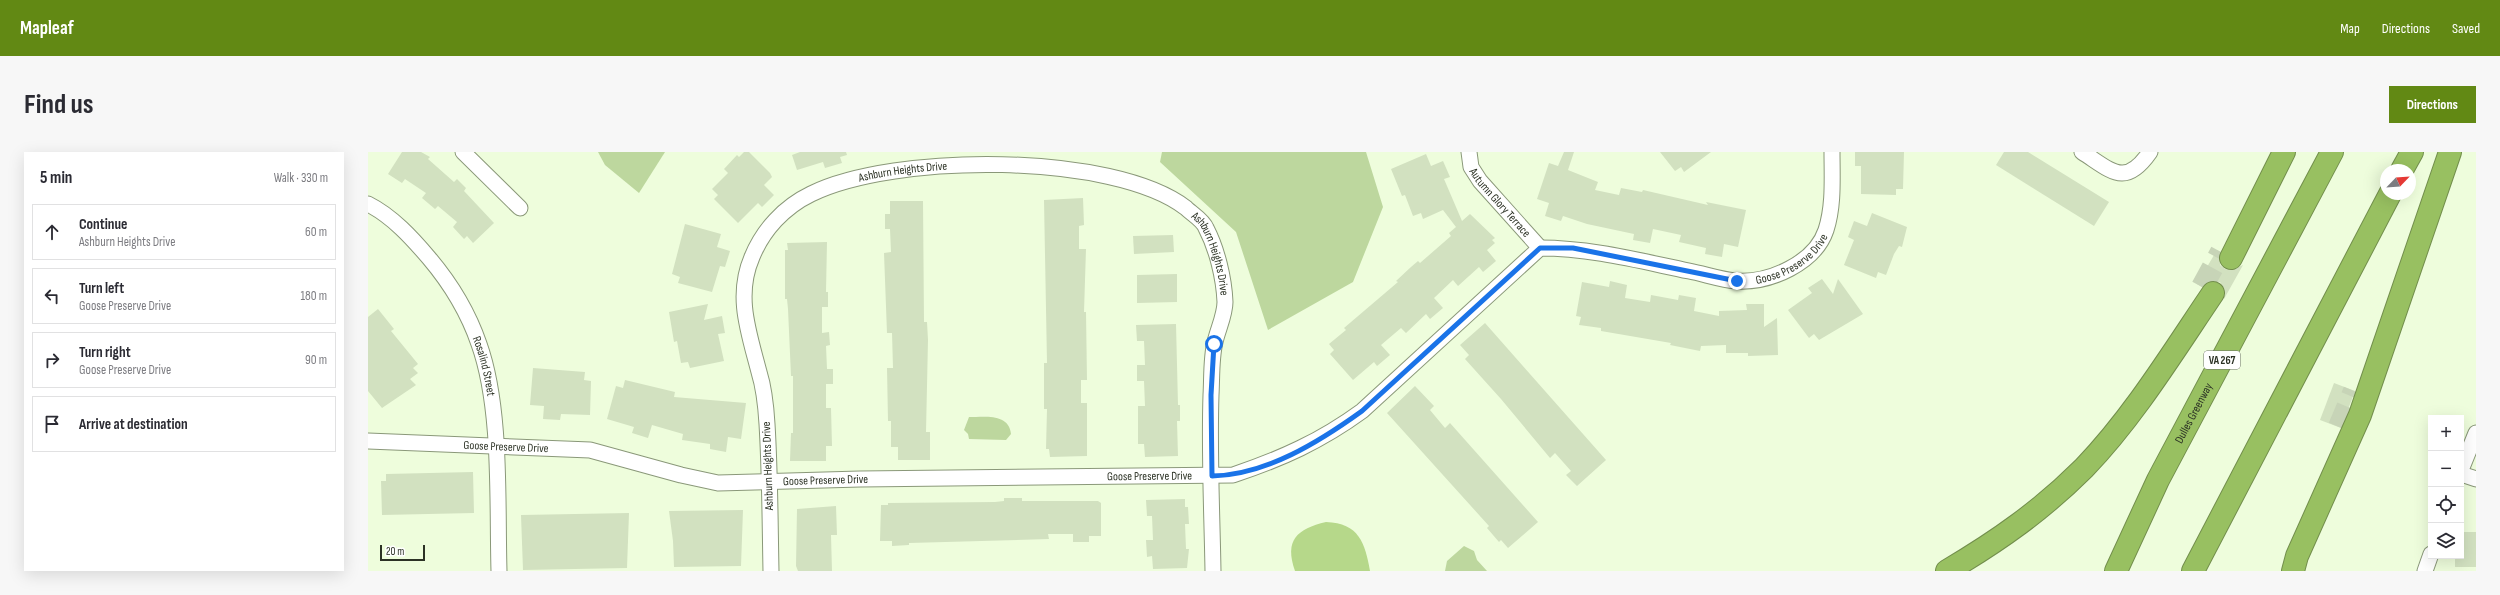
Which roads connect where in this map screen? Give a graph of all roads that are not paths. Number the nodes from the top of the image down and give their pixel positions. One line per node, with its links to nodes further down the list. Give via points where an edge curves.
1 (463, 152): 13 (street)
2 (1469, 152): 14 (street, Autumn Glory Terrace, via 1472,167 1480,181)
3 (1832, 152): 14 (street, Goose Preserve Drive, via 1830,214 1825,232 1816,247 1800,263 1784,272 1737,281 1573,248)
4 (2082, 152): 5 (street, via 2112,171 2126,173 2137,169)
5 (2150, 152)
6 (2284, 152): 15 (highway, via 2250,221)
7 (2332, 152): 34 (highway, Dulles Greenway / VA 267, via 2158,480)
8 (2412, 152): 10 (highway)
9 (2450, 152): 17 (highway)
10 (2405, 164)
11 (2387, 200): 35 (highway)
12 (368, 204): 22 (street, Rosalind Street, via 414,240 447,281 464,309 480,345 490,388)
13 (520, 208)
14 (1540, 248): 25 (street, Goose Preserve Drive, via 1362,411 1332,433 1278,461 1233,475)
15 (2226, 255)
16 (2208, 290): 33 (highway, via 2186,332 2120,426 2084,468 1998,542)
17 (2376, 368): 18 (highway); 28 (highway, via 2360,415)
18 (2354, 391)
19 (2339, 427): 28 (highway, via 2330,449)
20 (2476, 433): 23 (street)
21 (368, 441): 22 (street, Goose Preserve Drive)
22 (496, 446): 27 (street, Goose Preserve Drive, via 590,450 681,476 718,483); 30 (street, Rosalind Street)
23 (2464, 463)
24 (2464, 475): 26 (street)
25 (1212, 476): 27 (street, Goose Preserve Drive); 27 (street, Ashburn Heights Drive, via 1211,395 1214,344 1225,304 1218,262 1205,225 1174,198 1130,178 1062,164 972,161 884,171 828,187 810,194 782,213 761,241 753,255 743,290 744,318 760,376 767,423); 32 (street, Ashburn Heights Drive)
26 (2476, 479)
27 (769, 482): 31 (street, Ashburn Heights Drive)
28 (2326, 490): 36 (highway)
29 (2429, 559): 37 (street)
30 (499, 571)
31 (771, 571)
32 (1213, 571)
33 (1947, 571)
34 (2116, 571)
35 (2193, 571)
36 (2293, 571)
37 (2425, 571)

